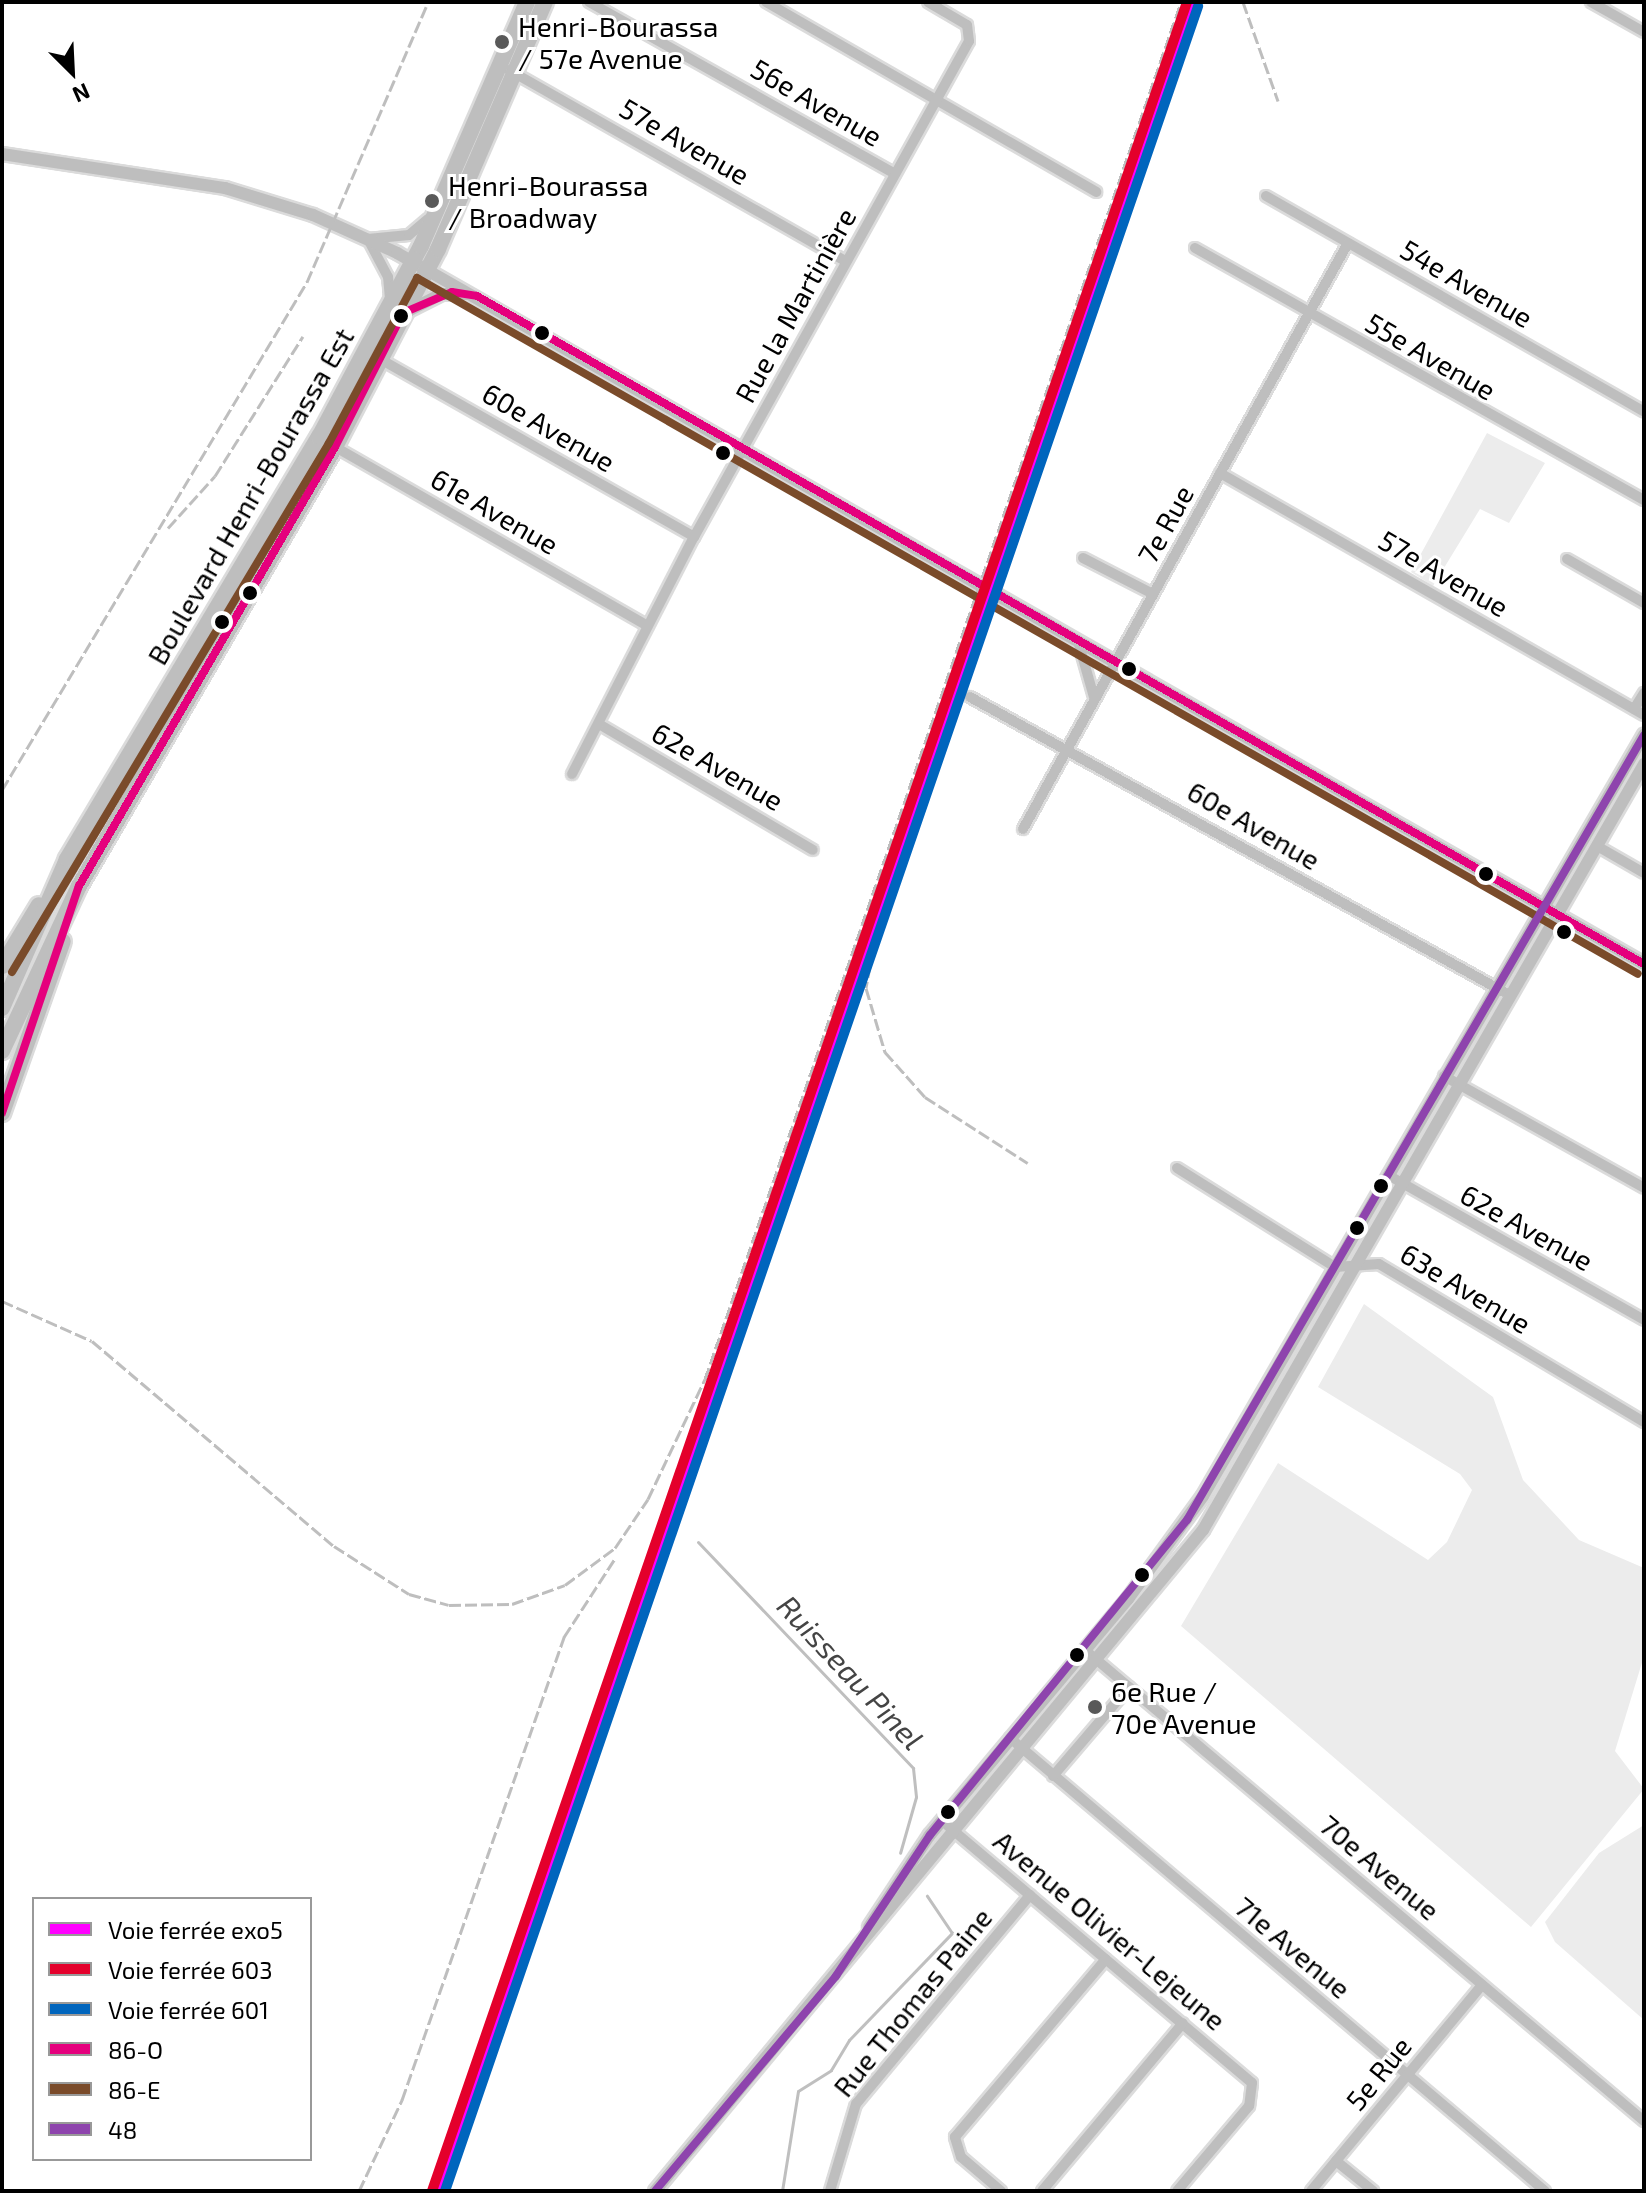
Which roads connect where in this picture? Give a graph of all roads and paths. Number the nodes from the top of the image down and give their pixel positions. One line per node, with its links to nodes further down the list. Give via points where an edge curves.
1 (527, 2): 8 (main road, Boulevard Henri-Bourassa Est)
2 (545, 2): 8 (main road, Boulevard Henri-Bourassa Est)
3 (589, 2): 11 (street, 56e Avenue)
4 (766, 2): 9 (street)
5 (928, 2): 9 (street, Rue la Martinière, via 969,30)
6 (1591, 2): 7 (street)
7 (1644, 32)
8 (508, 69): 12 (main road, Boulevard Henri-Bourassa Est); 18 (street, 57e Avenue); 19 (main road, Boulevard Henri-Bourassa Est)
9 (934, 101): 11 (street, Rue la Martinière); 13 (street)
10 (2, 154): 15 (street, via 225,188)
11 (895, 174): 18 (street, Rue la Martinière)
12 (449, 187): 15 (street, via 422,227); 19 (main road, Boulevard Henri-Bourassa Est)
13 (1096, 192)
14 (1266, 196): 16 (street, 54e Avenue)
15 (368, 239): 19 (street); 21 (street, via 388,277)
16 (1348, 243): 22 (street, 7e Rue); 24 (street, 54e Avenue)
17 (1195, 248): 22 (street, 55e Avenue)
18 (845, 261): 27 (street, Rue la Martinière)
19 (420, 265): 20 (street); 21 (main road, Boulevard Henri-Bourassa Est)
20 (477, 296): 21 (street, via 441,294); 27 (street)
21 (395, 311): 23 (main road, Boulevard Henri-Bourassa Est); 25 (main road, Boulevard Henri-Bourassa Est)
22 (1308, 314): 28 (street, 7e Rue); 29 (street, 55e Avenue)
23 (380, 359): 26 (main road, Boulevard Henri-Bourassa Est); 30 (street, 60e Avenue)
24 (1644, 412)
25 (319, 437): 26 (street, 61e Avenue); 50 (main road, Boulevard Henri-Bourassa Est)
26 (335, 447): 35 (street, 61e Avenue); 52 (main road, Boulevard Henri-Bourassa Est)
27 (743, 449): 30 (street, Rue la Martinière); 36 (street)
28 (1220, 473): 33 (street, 7e Rue); 41 (street, 57e Avenue)
29 (1644, 500)
30 (694, 537): 35 (street, Rue la Martinière)
31 (1083, 558): 33 (street)
32 (1567, 559): 34 (street)
33 (1153, 594): 37 (street, 7e Rue)
34 (1644, 603)
35 (648, 626): 42 (street, Rue la Martinière)
36 (1077, 639): 37 (street); 40 (street, via 1089,659)
37 (1116, 661): 40 (street, 7e Rue); 53 (street)
38 (1644, 693): 41 (street)
39 (970, 697): 44 (street, 60e Avenue)
40 (1095, 700): 44 (street, 7e Rue)
41 (1639, 712)
42 (599, 724): 46 (street, Rue la Martinière); 49 (street, 62e Avenue)
43 (1644, 735): 53 (street)
44 (1068, 747): 47 (street, 7e Rue); 57 (street, 60e Avenue)
45 (1644, 764): 48 (street)
46 (572, 774)
47 (1023, 829)
48 (1597, 846): 51 (street); 54 (street)
49 (813, 850)
50 (67, 859): 56 (main road); 59 (main road, Boulevard Henri-Bourassa Est)
51 (1644, 873)
52 (79, 886): 60 (main road, Boulevard Henri-Bourassa Est); 63 (main road)
53 (1545, 908): 54 (street); 57 (street)
54 (1558, 915): 55 (street); 58 (street)
55 (1644, 964)
56 (2, 966)
57 (1496, 987): 58 (street, 60e Avenue); 61 (street)
58 (1512, 997): 62 (street)
59 (2, 1008)
60 (2, 1051)
61 (1444, 1076): 62 (street); 65 (street)
62 (1461, 1086): 66 (street); 67 (street)
63 (2, 1113)
64 (1177, 1168): 69 (street)
65 (1388, 1175): 66 (street, 62e Avenue); 69 (street)
66 (1404, 1185): 68 (street); 70 (street, 62e Avenue)
67 (1644, 1188)
68 (1360, 1263): 69 (street, 63e Avenue); 71 (street, 63e Avenue, via 1379,1264); 73 (street)
69 (1335, 1267): 72 (street)
70 (1644, 1320)
71 (1644, 1422)
72 (1187, 1520): 73 (street); 74 (street)
73 (1203, 1530): 75 (street)
74 (1085, 1650): 75 (street, 70e Avenue); 77 (street)
75 (1100, 1663): 76 (street, 70e Avenue); 78 (street)
76 (1129, 1687): 79 (street); 85 (street, 70e Avenue)
77 (1010, 1738): 78 (street, 71e Avenue); 80 (street)
78 (1025, 1751): 79 (street, 71e Avenue); 81 (street)
79 (1053, 1776): 87 (street, 71e Avenue)
80 (942, 1821): 81 (street, Avenue Olivier-Lejeune); 84 (street)
81 (958, 1833): 82 (street, Avenue Olivier-Lejeune); 84 (street)
82 (1030, 1895): 83 (street, Avenue Olivier-Lejeune); 91 (street, Rue Thomas Paine, via 856,2104)
83 (1106, 1959): 86 (street, Avenue Olivier-Lejeune); 92 (street, via 955,2137 961,2157)
84 (836, 1976): 90 (street)
85 (1482, 1985): 87 (street, 5e Rue); 88 (street, 70e Avenue)
86 (1183, 2023): 93 (street); 94 (street, Avenue Olivier-Lejeune, via 1246,2077 1254,2091 1249,2106)
87 (1407, 2075): 89 (street, 5e Rue); 97 (street, 71e Avenue)
88 (1644, 2121)
89 (1336, 2161): 95 (street, 5e Rue); 96 (street)
90 (655, 2191)
91 (830, 2191)
92 (1001, 2191)
93 (1042, 2191)
94 (1177, 2191)
95 (1311, 2191)
96 (1373, 2191)
97 (1545, 2191)

